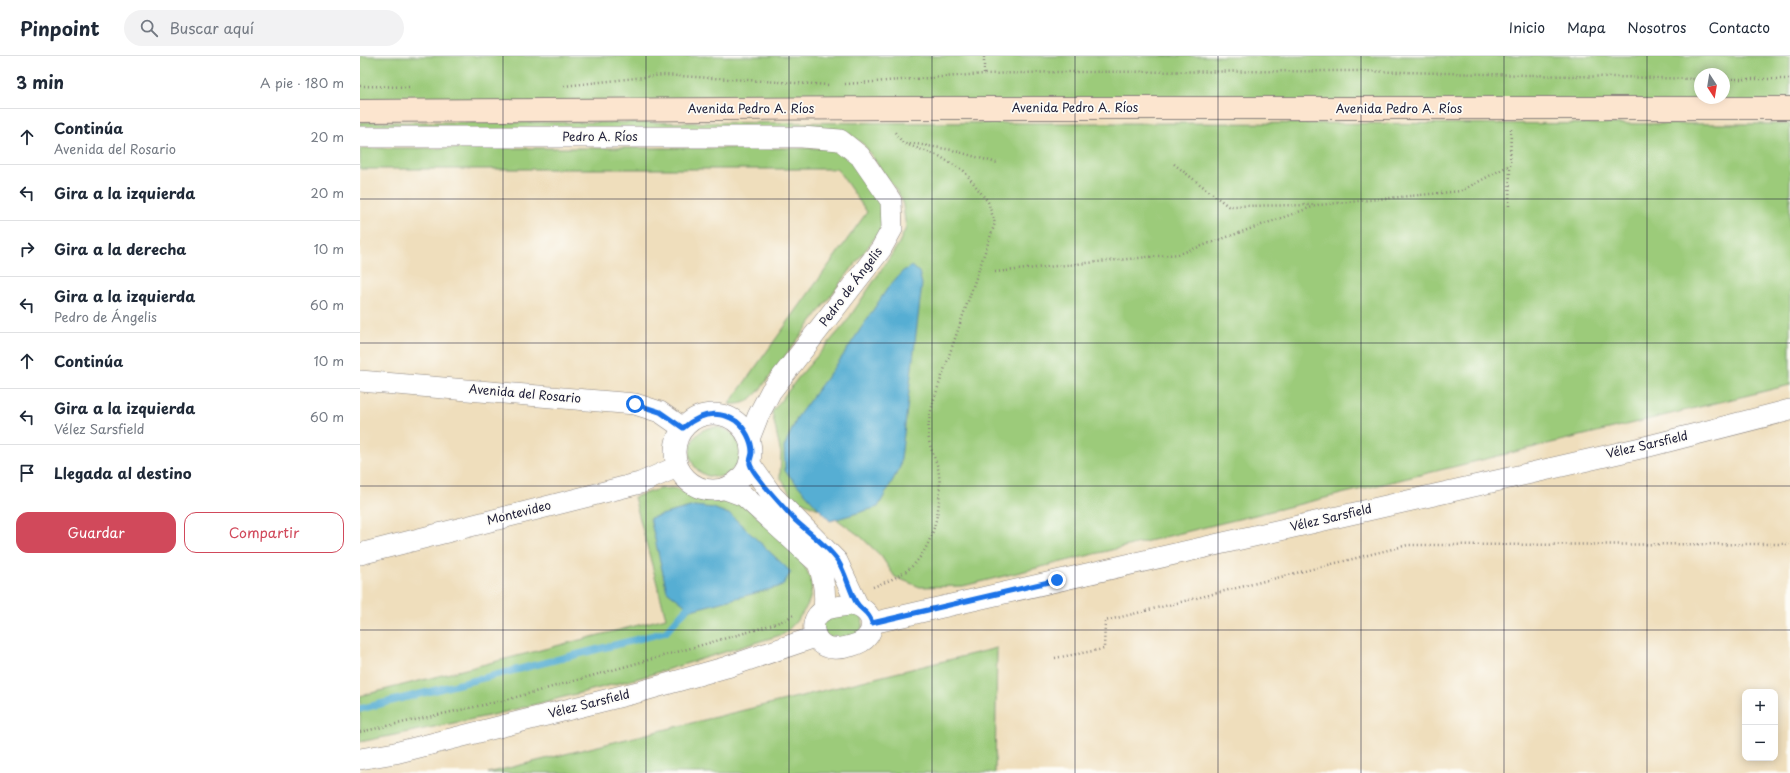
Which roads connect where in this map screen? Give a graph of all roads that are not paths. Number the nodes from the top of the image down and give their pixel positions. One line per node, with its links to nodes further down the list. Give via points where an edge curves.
1 (1790, 108): 2 (main road, Avenida Pedro A. Ríos)
2 (360, 111)
3 (360, 137): 4 (street, Pedro A. Ríos, via 802,137)
4 (840, 140): 6 (street, Pedro de Ángelis, via 860,156 892,201 892,229 882,249)
5 (360, 381): 9 (street, Avenida del Rosario, via 635,404 660,412)
6 (771, 391): 8 (street, Pedro de Ángelis, via 750,408); 10 (street, Pedro de Ángelis)
7 (1790, 410): 17 (street, Vélez Sarsfield, via 1629,450)
8 (727, 417): 9 (street, via 704,415 692,420); 10 (street, via 737,422)
9 (683, 428): 12 (street, via 675,446)
10 (750, 439): 11 (street)
11 (750, 464): 13 (street, via 745,475 736,484); 16 (street, via 772,495 838,561)
12 (677, 467): 13 (street, via 683,477 702,490); 14 (street, Montevideo, via 640,483)
13 (725, 489): 15 (street, via 744,496 818,563 823,577)
14 (360, 554)
15 (824, 605): 16 (street); 18 (street, via 814,622)
16 (858, 606): 17 (street, via 870,616)
17 (872, 623): 18 (street, via 867,638 860,642 834,648 827,647)
18 (815, 637): 19 (street, Vélez Sarsfield, via 727,667 642,691 395,753)
19 (360, 759)

